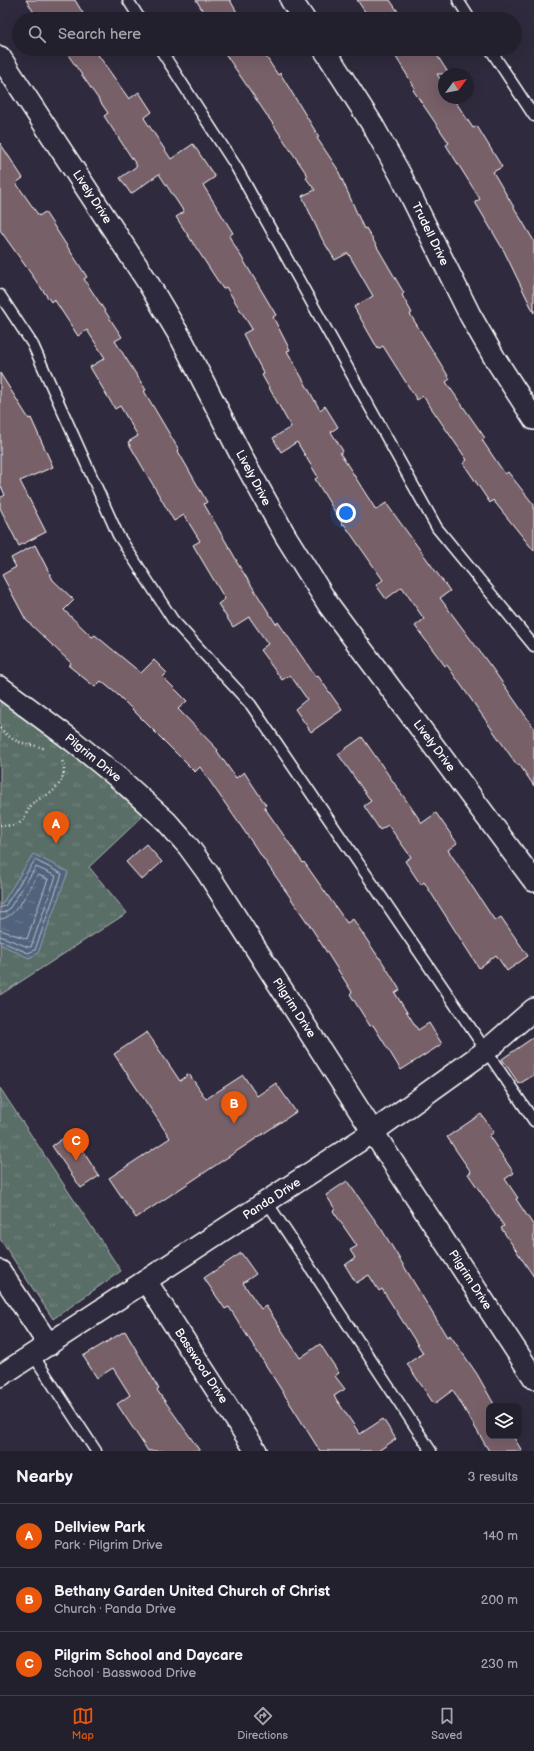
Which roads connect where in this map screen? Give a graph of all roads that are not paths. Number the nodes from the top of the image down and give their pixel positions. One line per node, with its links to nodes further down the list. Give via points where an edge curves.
1 (128, 0): 4 (lane)
2 (291, 0): 5 (street)
3 (458, 0): 6 (lane)
4 (136, 12)
5 (299, 12)
6 (466, 12)
7 (165, 56): 14 (lane, via 235,165 437,528)
8 (328, 56): 13 (street, Trudell Drive, via 397,168 494,358)
9 (495, 56): 11 (lane)
10 (0, 57): 16 (street, Lively Drive, via 148,281 182,340 284,535 328,604)
11 (534, 116)
12 (0, 295): 18 (lane, via 33,345 118,535 174,620 251,705)
13 (534, 419)
14 (534, 646)
15 (0, 687): 20 (street, Pilgrim Drive, via 121,780 166,821 188,846)
16 (534, 882)
17 (534, 1009): 18 (street, Panda Drive)
18 (487, 1050): 19 (lane); 20 (street, Panda Drive)
19 (534, 1121)
20 (373, 1132): 21 (street, Panda Drive); 26 (street, Pilgrim Drive)
21 (267, 1202): 23 (street, Panda Drive); 29 (lane)
22 (0, 1270): 24 (street)
23 (146, 1281): 24 (street, Panda Drive); 28 (street, Basswood Drive)
24 (41, 1350): 25 (street, Panda Drive); 27 (lane)
25 (0, 1376)
26 (534, 1378)
27 (96, 1451)
28 (256, 1451)
29 (431, 1451)

